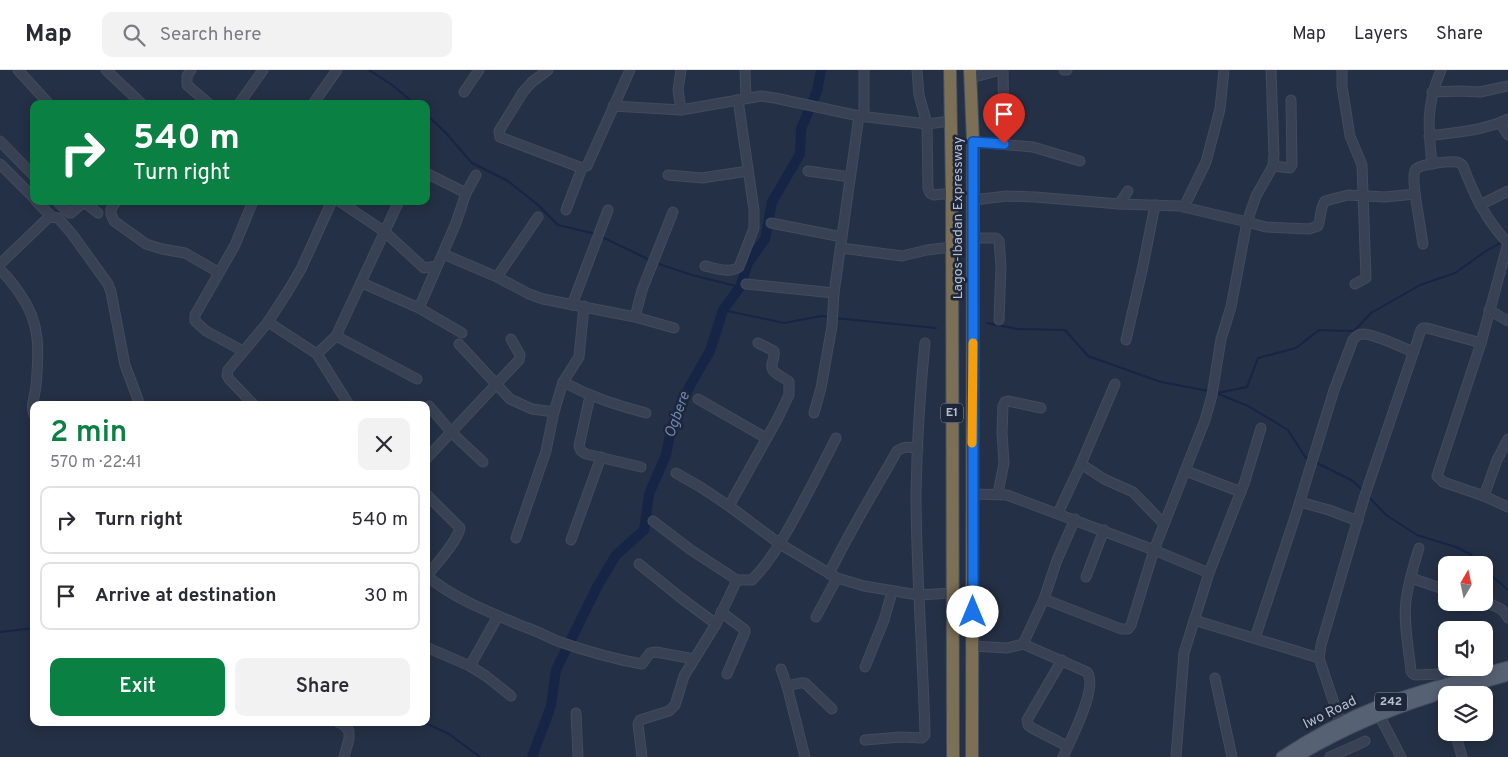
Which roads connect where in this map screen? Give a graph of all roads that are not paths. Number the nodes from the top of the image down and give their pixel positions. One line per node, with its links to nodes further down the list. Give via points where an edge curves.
1 (18, 70): 24 (street)
2 (106, 70): 25 (street)
3 (191, 70): 26 (street, via 187,85)
4 (263, 70): 27 (street)
5 (337, 70): 28 (street)
6 (479, 70): 21 (street)
7 (548, 70): 45 (street, via 523,92 499,135)
8 (630, 70): 30 (street)
9 (681, 70): 31 (street, via 678,90)
10 (745, 70): 23 (street)
11 (864, 70): 32 (street)
12 (917, 70): 35 (street)
13 (950, 70): 33 (highway, Lagos-Ibadan Expressway / E1)
14 (1001, 70): 19 (street); 40 (street)
15 (1224, 70): 73 (street, via 1220,109 1206,162)
16 (1271, 70): 44 (street)
17 (1342, 70): 59 (street, via 1350,136 1362,165)
18 (1441, 70): 22 (street)
19 (971, 74): 39 (highway, Lagos-Ibadan Expressway / E1)
20 (1508, 86): 22 (street, via 1480,92)
21 (464, 92)
22 (1432, 92): 37 (street)
23 (742, 99): 31 (street); 32 (street, via 775,98); 47 (street)
24 (44, 100)
25 (138, 100)
26 (205, 100)
27 (242, 100)
28 (316, 100)
29 (1292, 100): 44 (street, via 1292,165 1290,168)
30 (613, 106): 31 (street); 45 (street, via 587,166)
31 (681, 110)
32 (862, 117): 35 (street); 52 (street)
33 (951, 121): 35 (street); 56 (highway, Lagos-Ibadan Expressway / E1)
34 (1504, 121): 36 (street); 37 (street, via 1468,131)
35 (926, 124): 56 (street, via 928,188 934,195)
36 (1508, 135)
37 (1429, 136): 43 (street)
38 (0, 141): 46 (street)
39 (973, 142): 40 (street); 60 (highway, Lagos-Ibadan Expressway / E1)
40 (1004, 144): 41 (street, via 1034,147)
41 (1080, 161)
42 (0, 164): 57 (street)
43 (1432, 164): 58 (street, via 1415,170); 72 (street, via 1460,163)
44 (1273, 166): 80 (street, via 1256,196)
45 (582, 168): 74 (street)
46 (30, 170)
47 (748, 171): 51 (street, via 702,178); 92 (street, via 755,220 739,267 732,271)
48 (808, 171): 52 (street)
49 (476, 175): 55 (street)
50 (430, 176): 55 (street)
51 (668, 176)
52 (850, 177): 83 (street)
53 (1128, 191): 61 (street)
54 (1508, 191): 72 (street)
55 (466, 193): 89 (street)
56 (952, 193): 87 (highway, Lagos-Ibadan Expressway / E1)
57 (30, 194)
58 (1415, 194): 59 (street); 86 (street)
59 (1363, 196): 80 (street, via 1348,195 1325,202 1318,226 1314,228 1266,227); 98 (street, via 1366,278)
60 (973, 200): 61 (street, via 1007,196); 84 (highway, Lagos-Ibadan Expressway / E1)
61 (1119, 204): 71 (street)
62 (40, 205): 78 (street)
63 (61, 205): 64 (street, via 71,213)
64 (80, 205)
65 (88, 205): 77 (street)
66 (114, 205): 94 (street, via 111,214 114,221 146,244 185,253)
67 (251, 205): 94 (street, via 235,245)
68 (330, 205): 107 (street, via 301,269)
69 (345, 205): 82 (street)
70 (397, 205): 82 (street)
71 (1156, 205): 73 (street); 112 (street)
72 (1480, 205): 85 (street)
73 (1184, 207): 80 (street)
74 (566, 210)
75 (608, 210): 100 (street)
76 (673, 212): 104 (street, via 642,290)
77 (98, 213)
78 (52, 217): 90 (street); 127 (street, via 58,218 72,234 108,284 125,365)
79 (538, 217): 95 (street)
80 (1248, 222): 146 (street, via 1205,420)
81 (771, 223): 83 (street)
82 (385, 232): 91 (street, via 424,268); 96 (street)
83 (842, 237): 88 (street)
84 (973, 238): 105 (street, via 991,237 999,241); 150 (highway, Lagos-Ibadan Expressway / E1)
85 (1508, 243): 103 (street)
86 (1423, 244)
87 (952, 247): 88 (street, via 902,256); 177 (highway, Lagos-Ibadan Expressway / E1)
88 (841, 248): 99 (street)
89 (443, 254): 91 (street); 95 (street)
90 (0, 264)
91 (437, 266): 102 (street)
92 (705, 266)
93 (0, 270): 126 (street, via 28,304 34,317 37,335 36,385)
94 (218, 272): 117 (street, via 195,315 195,321 206,331)
95 (497, 277): 100 (street, via 529,294)
96 (362, 283): 102 (street); 110 (street)
97 (746, 284): 99 (street)
98 (1355, 284)
99 (834, 293): 134 (street, via 832,326)
100 (572, 304): 101 (street)
101 (584, 306): 104 (street); 121 (street, via 579,357)
102 (419, 308): 109 (street)
103 (1489, 310): 106 (street); 115 (street)
104 (636, 317): 108 (street)
105 (998, 320)
106 (1508, 320)
107 (268, 322): 117 (street); 119 (street)
108 (674, 328)
109 (462, 333)
110 (336, 336): 119 (street); 120 (street)
111 (511, 339): 122 (street, via 520,355 519,360)
112 (1126, 340)
113 (758, 342): 137 (street, via 774,351 772,369 787,380 790,387 789,395)
114 (924, 343): 140 (street)
115 (1481, 343): 118 (street, via 1423,328); 151 (street, via 1437,476 1443,482)
116 (459, 344): 122 (street)
117 (243, 351): 128 (street, via 227,375)
118 (1413, 352): 153 (street, via 1370,335 1362,334 1352,340); 159 (street)
119 (317, 354): 129 (street)
120 (417, 379)
121 (563, 382): 124 (street); 132 (street)
122 (496, 384): 132 (street, via 510,399 522,405); 136 (street)
123 (1115, 384): 144 (street)
124 (590, 396): 133 (street); 142 (street, via 579,446 586,454)
125 (698, 399): 137 (street)
126 (32, 401)
127 (138, 401)
128 (250, 401)
129 (346, 401)
130 (430, 407): 136 (street)
131 (1041, 408): 149 (street, via 1005,402 1002,427 1004,463)
132 (554, 412): 162 (street, via 546,451)
133 (646, 413)
134 (814, 413)
135 (1262, 428): 148 (street)
136 (452, 433): 141 (street); 143 (street)
137 (766, 438): 154 (street)
138 (836, 438): 164 (street)
139 (1508, 439): 151 (street)
140 (918, 448): 170 (street, via 897,451 852,527); 178 (street)
141 (430, 455)
142 (602, 457): 145 (street); 163 (street)
143 (483, 462)
144 (1081, 464): 156 (street); 160 (street, via 1133,492)
145 (641, 467)
146 (1186, 471): 148 (street); 160 (street)
147 (676, 473): 154 (street)
148 (1241, 492): 169 (street)
149 (998, 493): 150 (street); 156 (street)
150 (973, 494): 189 (highway, Lagos-Ibadan Expressway / E1)
151 (1484, 496): 155 (street)
152 (430, 498): 168 (street, via 460,528)
153 (1300, 502): 159 (street); 187 (street)
154 (729, 506): 164 (street)
155 (1508, 507)
156 (1058, 513): 157 (street)
157 (1075, 520): 161 (street); 179 (street)
158 (653, 521): 174 (street)
159 (1358, 521): 191 (street)
160 (1164, 524): 166 (street)
161 (1104, 530): 166 (street); 171 (street)
162 (516, 538)
163 (571, 540)
164 (780, 544): 170 (street); 174 (street, via 752,580)
165 (1420, 548): 172 (street)
166 (1154, 550): 169 (street); 179 (street, via 1128,629)
167 (639, 564): 186 (street)
168 (430, 571)
169 (1209, 573): 185 (street)
170 (833, 576): 176 (street); 183 (street)
171 (1086, 577)
172 (1410, 578): 175 (street); 202 (street, via 1405,612 1411,671 1416,675 1438,674)
173 (430, 579): 182 (street)
174 (737, 580): 181 (street)
175 (1438, 587)
176 (892, 592): 178 (street); 195 (street)
177 (952, 593): 178 (street); 221 (highway, Lagos-Ibadan Expressway / E1)
178 (918, 595): 213 (street, via 925,735 922,738)
179 (1044, 599): 188 (street)
180 (1493, 605): 184 (street, via 1506,613)
181 (721, 612): 186 (street); 198 (street, via 746,632)
182 (498, 616): 192 (street, via 559,641 627,662 642,664 650,652); 194 (street)
183 (816, 617)
184 (1508, 618)
185 (1194, 620): 187 (street); 223 (street, via 1184,653)
186 (716, 624): 192 (street)
187 (1255, 638): 191 (street)
188 (1023, 644): 189 (street, via 1007,648); 193 (street)
189 (973, 646): 222 (highway, Lagos-Ibadan Expressway / E1)
190 (430, 649): 194 (street)
191 (1319, 658): 212 (street)
192 (694, 659): 219 (street, via 673,708 640,720)
193 (1062, 660): 216 (street, via 1087,672 1091,681 1084,711); 216 (street, via 1028,725)
194 (470, 666): 207 (street)
195 (865, 667)
196 (1508, 667): 203 (main road, Iwo Road / 242)
197 (781, 669): 201 (street)
198 (726, 674)
199 (1508, 675): 204 (main road, Iwo Road)
200 (1215, 678): 224 (street)
201 (787, 686): 208 (street, via 805,683); 220 (street)
202 (1441, 686)
203 (1453, 686)
204 (1459, 686)
205 (1438, 691): 210 (main road, Iwo Road)
206 (1438, 691): 212 (main road, Iwo Road / 242, via 1383,704)
207 (511, 696)
208 (832, 709)
209 (576, 713): 218 (street)
210 (1379, 715): 212 (main road, Iwo Road); 228 (street)
211 (345, 726): 217 (street, via 349,730 349,739)
212 (1340, 728): 225 (main road, Iwo Road / 242); 226 (main road, Iwo Road)
213 (865, 740)
214 (1366, 741): 227 (street)
215 (1457, 741): 229 (street)
216 (1066, 754)
217 (344, 757)
218 (578, 757)
219 (642, 757)
220 (805, 757)
221 (953, 757)
222 (972, 757)
223 (1176, 757)
224 (1232, 757)
225 (1282, 757)
226 (1296, 757)
227 (1330, 757)
228 (1401, 757)
229 (1462, 757)

